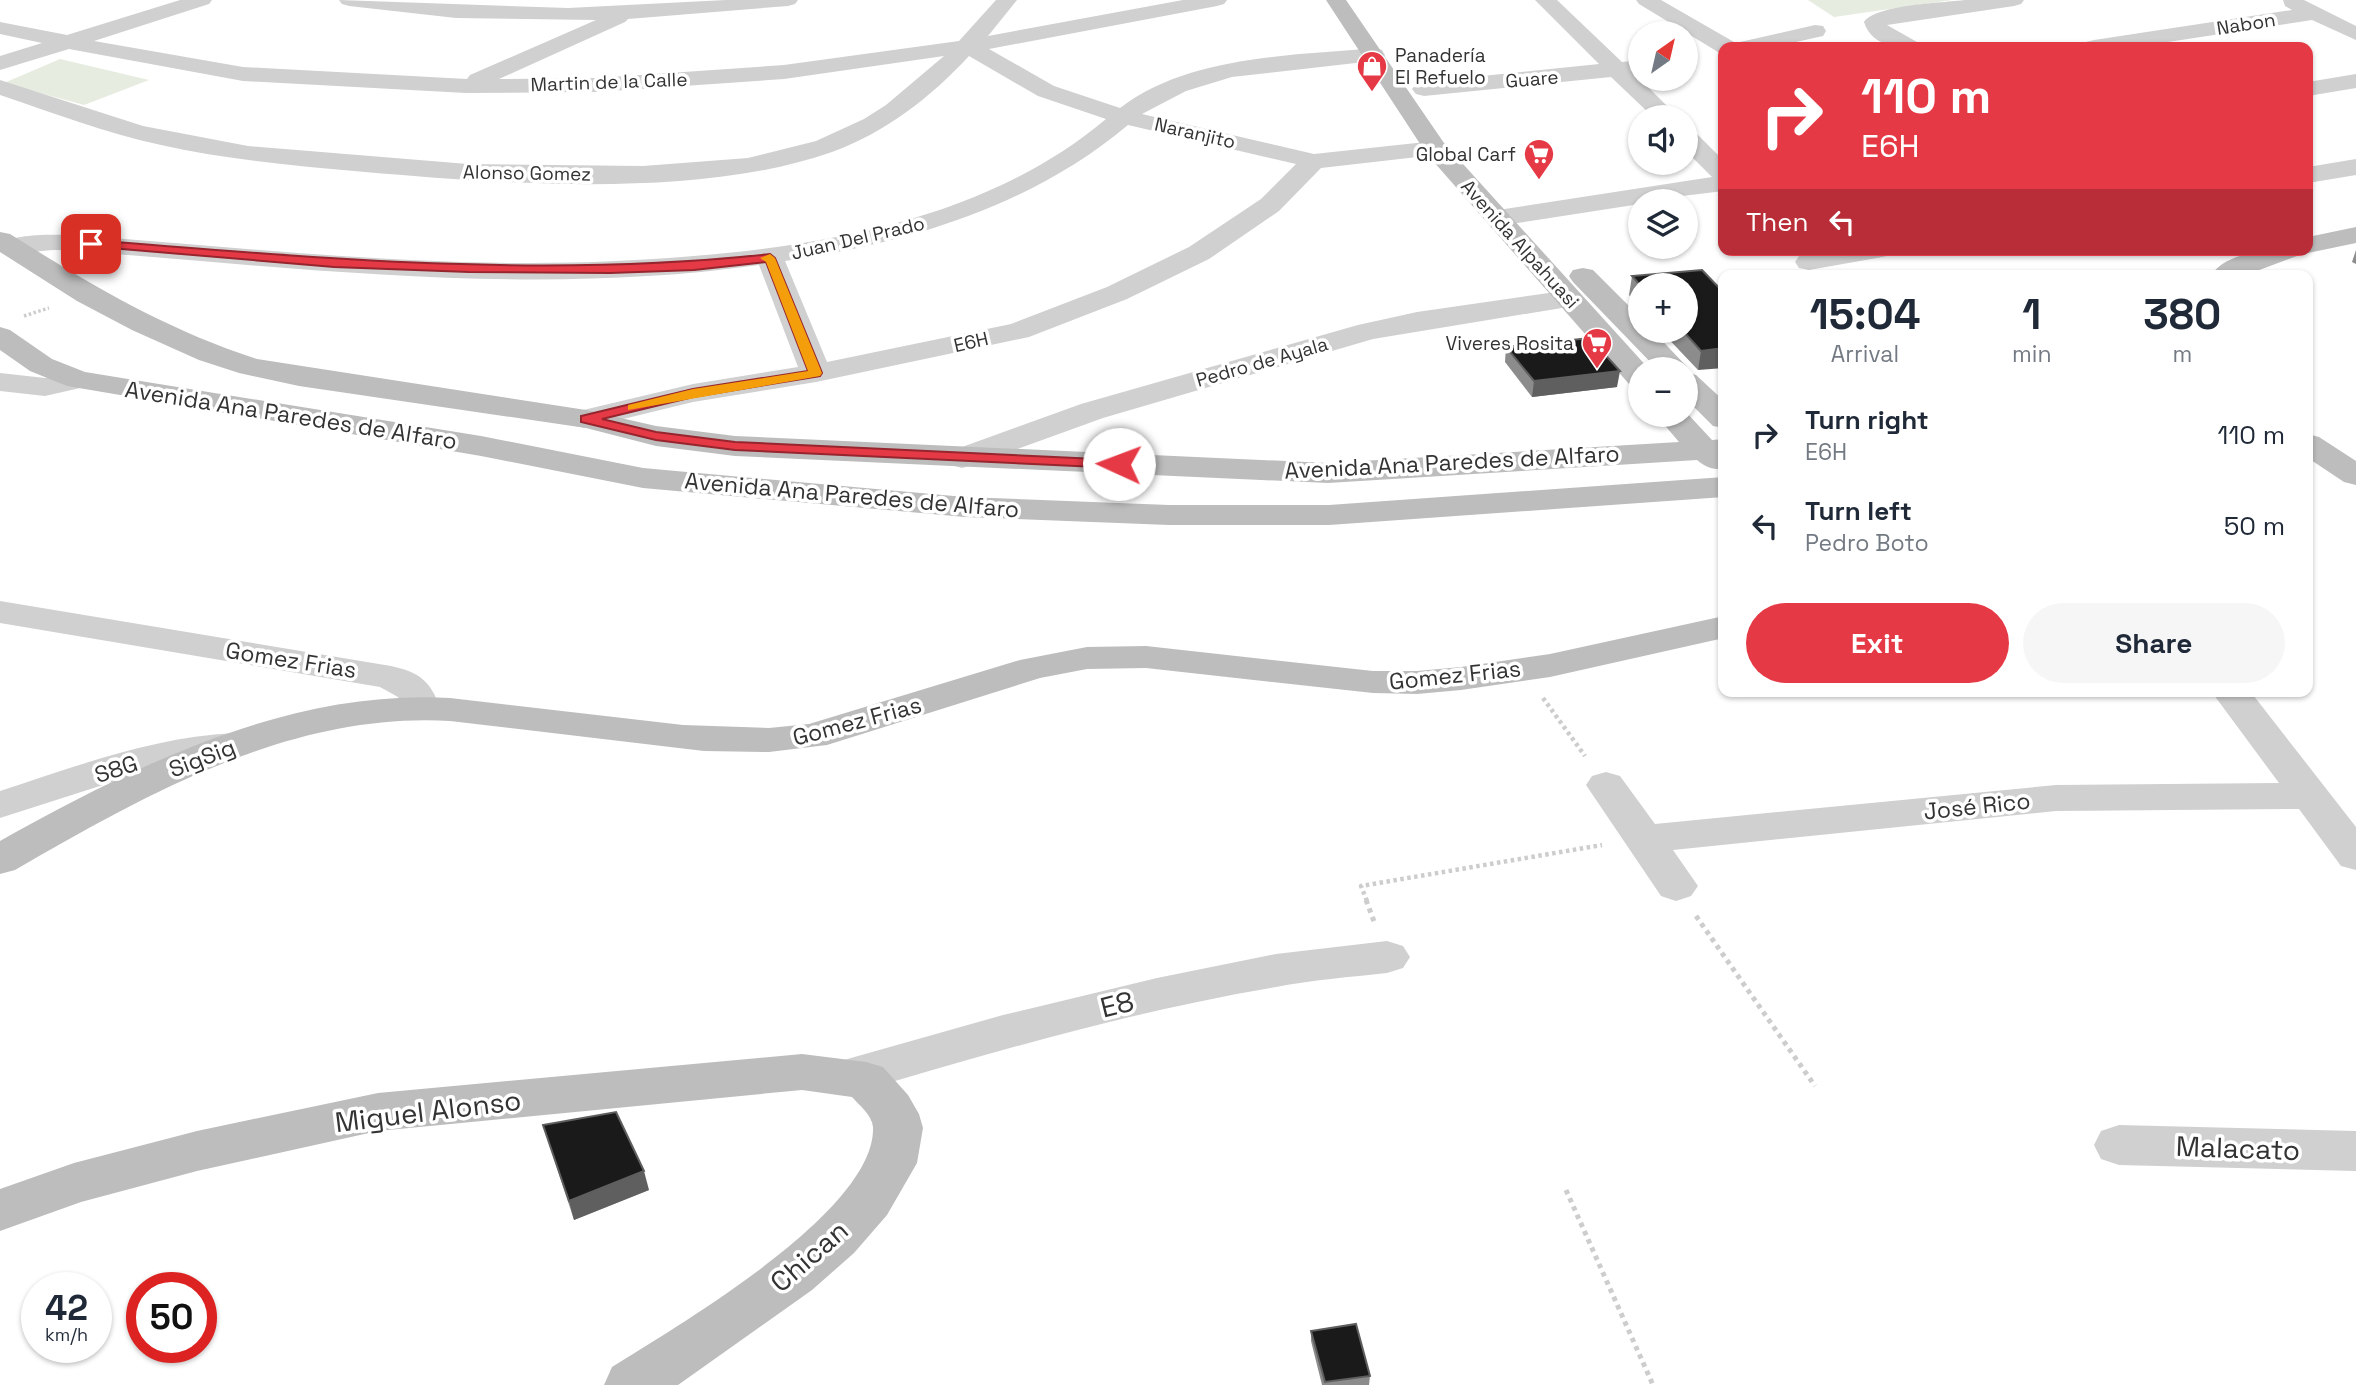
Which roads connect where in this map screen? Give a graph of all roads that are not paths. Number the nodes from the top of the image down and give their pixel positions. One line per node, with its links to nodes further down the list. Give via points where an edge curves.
1 (202, 0): 21 (street)
2 (349, 0): 12 (street, via 492,13)
3 (788, 0): 12 (street)
4 (1007, 0): 22 (street, Alonso Gomez)
5 (1217, 0): 22 (street, Martin de la Calle)
6 (1336, 0): 24 (main road, Avenida Alpahuasi)
7 (1363, 0): 33 (main road, Avenida Alpahuasi)
8 (1545, 0): 27 (street)
9 (1646, 0): 17 (street)
10 (2014, 0): 19 (street, via 1889,16 1875,22 1878,31)
11 (2288, 0): 13 (street)
12 (641, 6): 30 (street)
13 (2316, 13): 16 (street); 20 (street, Nabon)
14 (0, 28): 21 (street, Martin de la Calle)
15 (1815, 31): 18 (street)
16 (2356, 34)
17 (1718, 42)
18 (1769, 42)
19 (1899, 42)
20 (2127, 42)
21 (64, 43): 26 (street); 30 (street, Martin de la Calle, via 243,74)
22 (968, 46): 30 (street, Martin de la Calle, via 784,72 596,85); 31 (street, Alonso Gomez, via 892,112 847,137 774,160 729,168 590,176 442,171 180,142); 34 (street, Naranjito, via 1046,91)
23 (1718, 53): 25 (street)
24 (1374, 55): 34 (street, Juan Del Prado, via 1214,75 1149,99); 35 (main road, Avenida Alpahuasi)
25 (1698, 57)
26 (0, 63)
27 (1628, 67)
28 (1628, 69): 33 (street, Guare)
29 (2356, 81): 32 (street)
30 (466, 86)
31 (0, 87)
32 (2313, 88)
33 (1424, 89): 42 (main road, Avenida Alpahuasi, via 1463,146)
34 (1125, 117): 37 (street, Naranjito); 51 (street, Juan Del Prado, via 1036,177 964,210 871,237)
35 (1436, 148): 37 (street, Naranjito); 43 (main road, Avenida Alpahuasi)
36 (1698, 149): 39 (street)
37 (1314, 161): 58 (street, E6H, via 1270,205 1199,253 1107,297 1019,331)
38 (2356, 167): 40 (street)
39 (1718, 169)
40 (2313, 174)
41 (1718, 184): 42 (street)
42 (1528, 214): 43 (street); 44 (main road, Avenida Alpahuasi)
43 (1498, 218): 54 (main road, Avenida Alpahuasi)
44 (1545, 233)
45 (2356, 235): 47 (main road)
46 (6, 244): 51 (street, Juan Del Prado, via 54,242 469,268 610,270); 63 (main road, Avenida Ana Paredes de Alfaro, via 87,295 165,334 250,367)
47 (2313, 244)
48 (1563, 253): 56 (main road, Avenida Alpahuasi)
49 (1844, 256): 52 (street)
50 (2270, 256): 53 (main road)
51 (770, 258): 58 (street)
52 (1810, 262)
53 (2234, 270)
54 (1570, 299): 57 (main road, Avenida Alpahuasi); 67 (street, Pedro de Ayala, via 1368,331 1092,411)
55 (6, 328): 59 (main road, Avenida Ana Paredes de Alfaro, via 41,365)
56 (1662, 357)
57 (1628, 364)
58 (816, 373): 63 (street, E6H, via 693,393)
59 (78, 380): 60 (street, via 45,387); 70 (main road, Avenida Ana Paredes de Alfaro, via 481,446 643,478 965,506 1169,515 1329,515)
60 (0, 382)
61 (1698, 394): 62 (main road)
62 (1718, 413)
63 (586, 419): 67 (main road, Avenida Ana Paredes de Alfaro, via 656,436 735,446)
64 (1686, 427): 66 (main road)
65 (2313, 447): 68 (main road)
66 (1717, 455): 67 (main road, Avenida Ana Paredes de Alfaro, via 1328,473)
67 (962, 458)
68 (2356, 477): 69 (main road)
69 (2313, 479)
70 (1718, 487)
71 (0, 612): 74 (street, Gomez Frias, via 391,677 415,691)
72 (1718, 628): 74 (main road, Gomez Frias, via 1522,669 1407,683 1146,657 1087,658 1033,668 813,736 777,741 722,741)
73 (2235, 697): 77 (street)
74 (421, 708): 75 (main road, SigSig, via 335,718 268,732)
75 (234, 745): 78 (street, S8G, via 203,745 164,754); 81 (main road, SigSig, via 178,765)
76 (1606, 785): 79 (street)
77 (2312, 796): 79 (street, José Rico, via 2056,798); 80 (street)
78 (0, 805)
79 (1642, 839): 82 (street)
80 (2356, 856)
81 (0, 860)
82 (1676, 887)
83 (1388, 962): 84 (street, E8, via 1266,980)
84 (859, 1078): 87 (main road, Miguel Alonso, via 802,1072 378,1112 197,1150 74,1183); 88 (main road, Chican, via 893,1111 898,1129 889,1172 873,1197 820,1251 756,1301)
85 (2119, 1145): 86 (street, Malacato)
86 (2356, 1151)
87 (0, 1210)
88 (632, 1385)

